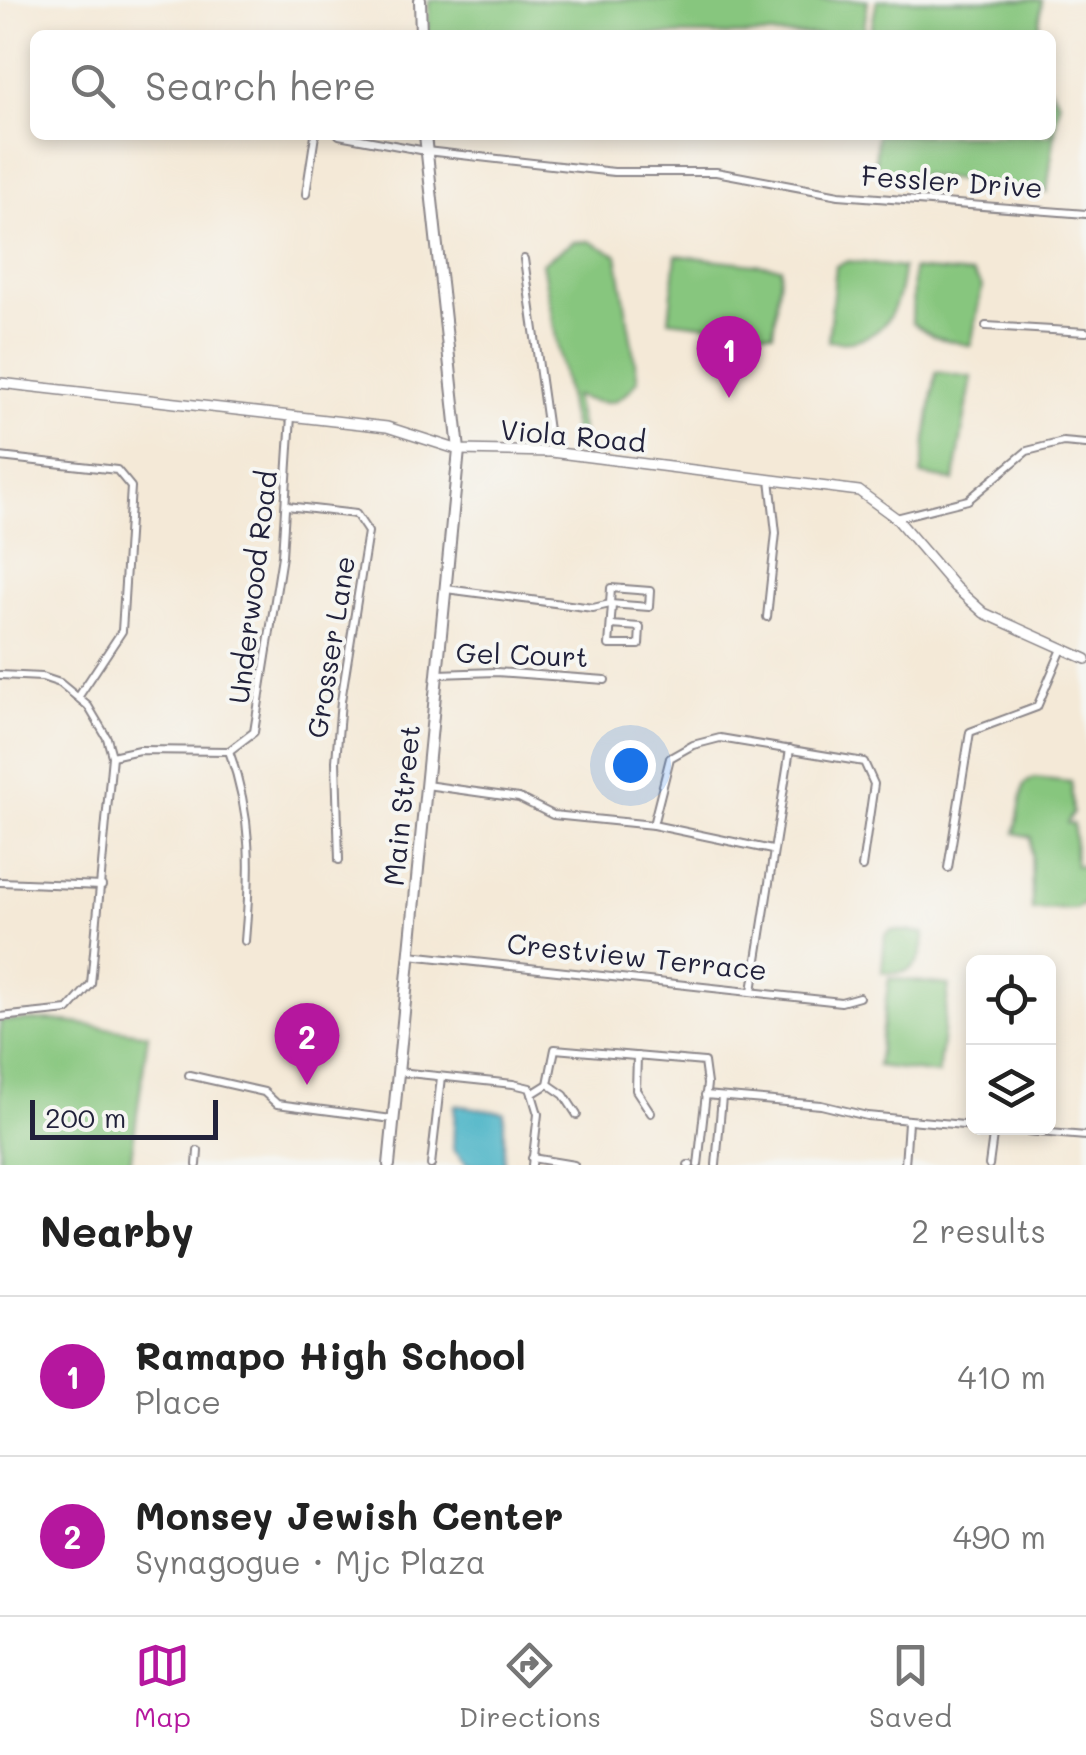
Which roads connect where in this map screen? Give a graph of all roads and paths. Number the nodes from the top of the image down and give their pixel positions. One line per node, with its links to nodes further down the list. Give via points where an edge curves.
1 (420, 0): 2 (main road)
2 (421, 30)
3 (314, 140): 7 (street)
4 (367, 140): 6 (street, Fessler Drive)
5 (425, 140): 6 (main road, Main Street)
6 (426, 151): 8 (street, Fessler Drive, via 614,172 716,172 839,195); 15 (main road, Main Street)
7 (306, 194)
8 (1086, 214)
9 (524, 259): 16 (street)
10 (986, 326): 11 (street)
11 (1086, 332)
12 (0, 383): 13 (street, Viola Road)
13 (291, 416): 15 (street, Viola Road, via 387,427); 19 (street, Underwood Road)
14 (1086, 444): 20 (street, via 1026,451 968,500)
15 (459, 450): 16 (street, Viola Road); 21 (main road, Main Street)
16 (552, 452): 18 (street, Viola Road)
17 (0, 457): 30 (street, via 117,470 131,487 122,632)
18 (770, 478): 20 (street, Viola Road, via 859,491); 23 (street, via 776,532)
19 (287, 506): 32 (street, Underwood Road, via 259,721 246,742); 37 (street, Grosser Lane, via 356,514 368,532 338,741)
20 (896, 518): 25 (street, Viola Road, via 984,613)
21 (446, 589): 22 (street, via 546,605); 27 (main road, Main Street)
22 (611, 604): 22 (street, via 611,588 650,590 649,607); 24 (street)
23 (767, 616)
24 (611, 625): 24 (street, via 609,645 639,645 640,628)
25 (1062, 649): 26 (street, Viola Road); 39 (street, via 1038,707 970,732)
26 (1086, 659)
27 (437, 674): 29 (street, Gel Court); 34 (main road, Main Street)
28 (0, 675): 30 (street, via 42,677)
29 (605, 680)
30 (79, 696): 33 (street, via 98,720)
31 (790, 749): 35 (street, via 720,738 693,744 670,758); 36 (street); 38 (street, via 864,762 874,784)
32 (229, 751): 33 (street); 42 (street, via 252,844)
33 (112, 756): 41 (street)
34 (426, 785): 35 (street, via 519,798 553,815); 43 (main road, Main Street)
35 (654, 826): 36 (street)
36 (772, 850): 44 (street)
37 (339, 860)
38 (862, 866)
39 (948, 868)
40 (0, 882): 41 (street)
41 (102, 886): 46 (street, via 95,972 82,998 68,1010)
42 (245, 941)
43 (409, 955): 44 (street, Crestview Terrace); 48 (main road, Main Street)
44 (752, 991): 45 (street, Crestview Terrace, via 841,1002)
45 (859, 998)
46 (0, 1017)
47 (637, 1056): 51 (street, via 555,1049); 53 (street, via 704,1062); 55 (street, via 636,1090)
48 (398, 1072): 50 (street); 57 (main road, Main Street)
49 (189, 1075): 57 (street, via 264,1092 277,1104)
50 (441, 1077): 52 (street); 67 (street)
51 (548, 1084): 52 (street); 56 (street)
52 (531, 1091): 64 (street, via 538,1114)
53 (705, 1095): 54 (street); 69 (street)
54 (722, 1097): 58 (street, via 822,1105); 70 (street)
55 (652, 1112)
56 (577, 1114)
57 (394, 1119): 66 (main road, Main Street)
58 (908, 1122): 59 (street); 71 (street)
59 (966, 1126)
60 (1056, 1133): 62 (street)
61 (991, 1135): 72 (street)
62 (1086, 1136)
63 (198, 1151): 65 (street)
64 (532, 1162): 68 (street)
65 (197, 1165)
66 (389, 1165)
67 (431, 1165)
68 (574, 1165)
69 (698, 1165)
70 (716, 1165)
71 (906, 1165)
72 (989, 1165)

